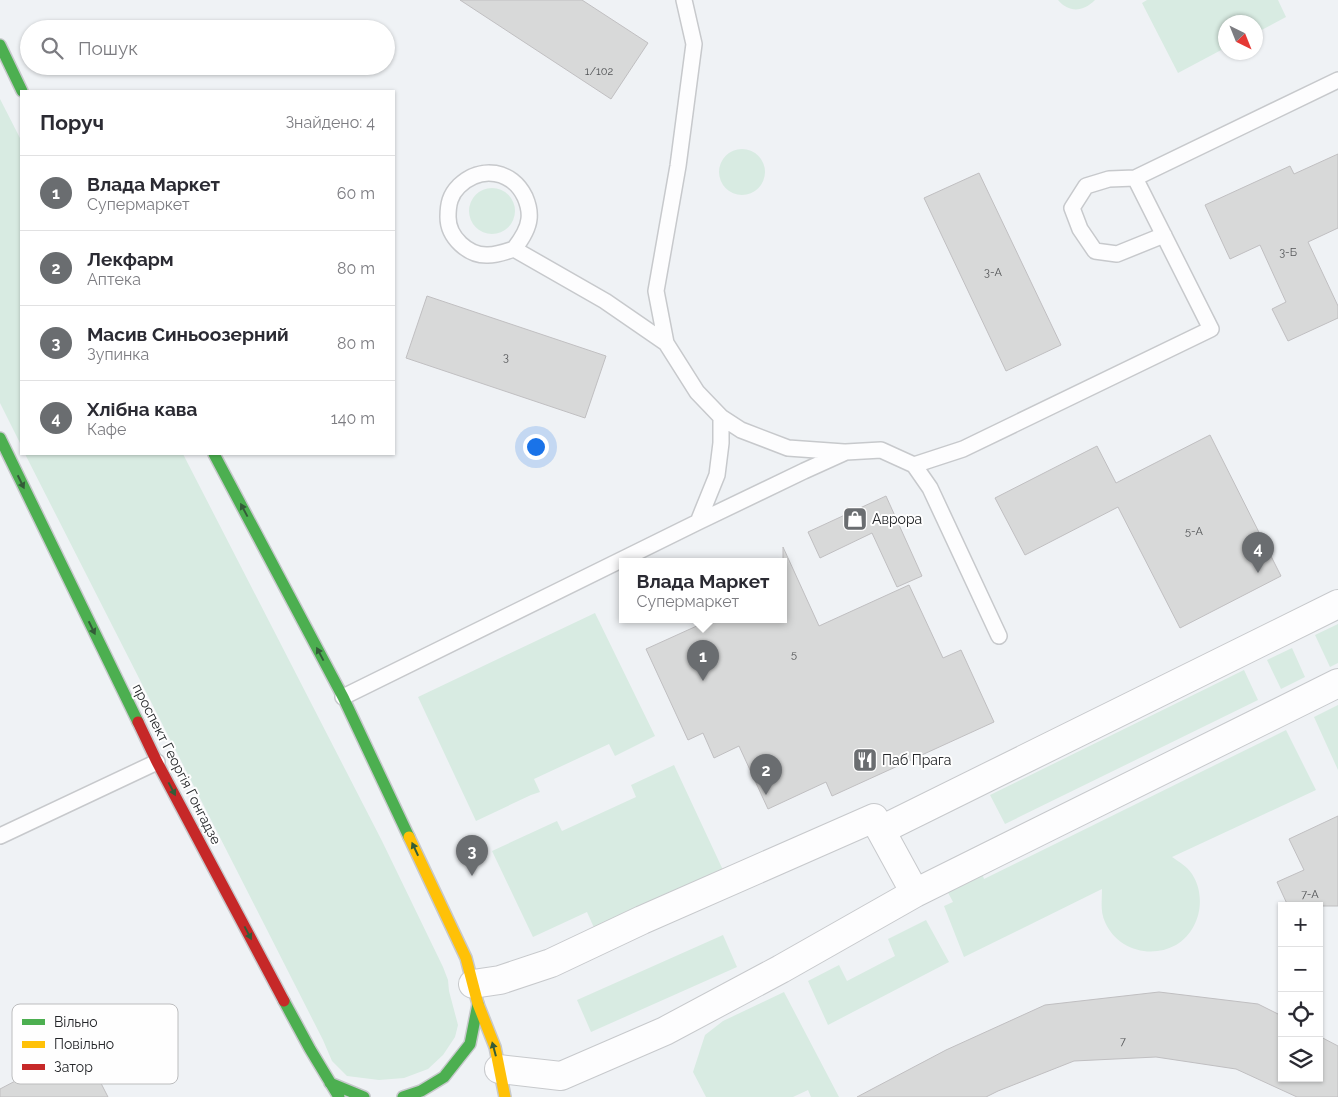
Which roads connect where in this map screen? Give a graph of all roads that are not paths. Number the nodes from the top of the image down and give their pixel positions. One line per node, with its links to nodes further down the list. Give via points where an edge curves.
1 (684, 0): 8 (lane, via 694,44 678,166 656,291)
2 (0, 45): 4 (street)
3 (1338, 80): 5 (lane)
4 (22, 90)
5 (1135, 178): 6 (lane); 6 (lane, via 1109,179 1086,186 1072,208 1080,229 1095,251 1117,254)
6 (1164, 235): 13 (lane, via 1211,329 963,449)
7 (514, 249): 7 (lane, via 523,238 530,220 529,205 521,188 510,178 495,173 480,173 467,179 453,192 448,205 448,220 456,240 471,252 486,255); 8 (lane, via 605,301)
8 (666, 343): 9 (lane, via 697,392)
9 (721, 417): 11 (lane, via 741,430 788,448); 14 (lane, via 717,475)
10 (0, 438): 21 (street, проспект Георгія Гонгадзе, one-way to 21)
11 (846, 452): 13 (lane, via 881,450); 14 (lane)
12 (215, 455): 20 (street, one-way to 12)
13 (914, 465): 18 (lane, via 930,488)
14 (698, 522): 15 (lane)
15 (625, 558)
16 (619, 561): 20 (lane)
17 (1338, 604): 22 (street)
18 (999, 636)
19 (1338, 683): 24 (street)
20 (342, 697): 25 (street, one-way to 20, via 466,958)
21 (157, 762): 23 (lane); 27 (street, проспект Георгія Гонгадзе, one-way to 27)
22 (881, 830): 24 (street); 25 (street, via 874,818 551,963 500,980)
23 (0, 836)
24 (914, 893): 26 (street, via 665,1031 561,1076)
25 (476, 994): 26 (street, one-way to 25); 30 (street, via 470,1044 444,1077 421,1092)
26 (499, 1069): 31 (street)
27 (330, 1084): 28 (street, проспект Георгія Гонгадзе); 29 (street)
28 (339, 1097)
29 (364, 1097)
30 (403, 1097)
31 (505, 1097)

